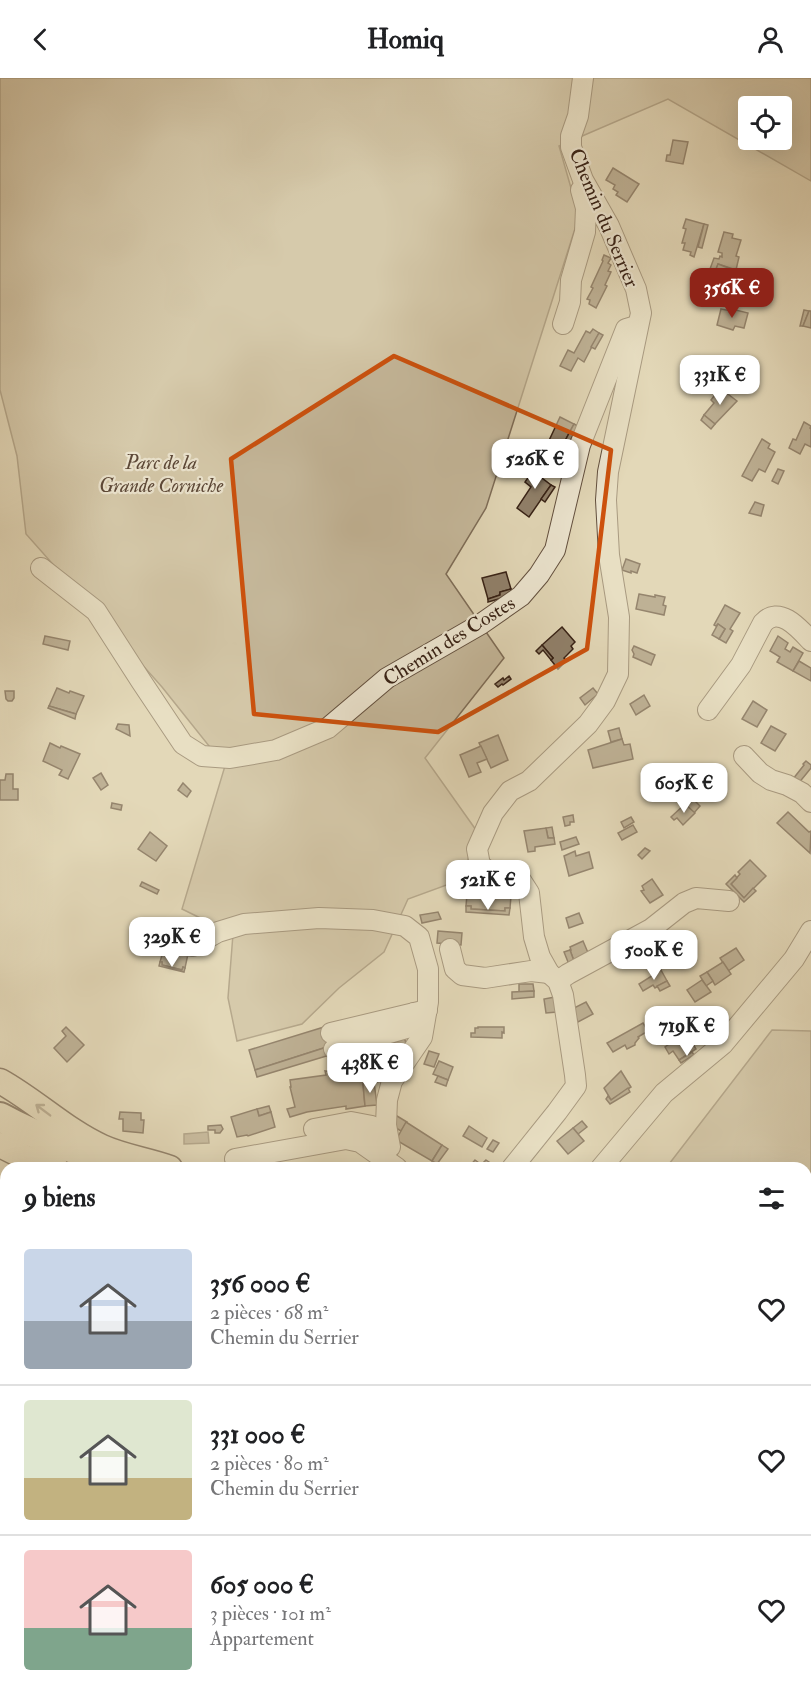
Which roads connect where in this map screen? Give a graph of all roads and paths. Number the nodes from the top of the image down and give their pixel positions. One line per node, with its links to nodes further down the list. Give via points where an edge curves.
1 (582, 78): 2 (street, Chemin du Serrier, via 570,147)
2 (582, 176): 3 (street, via 578,181 586,208 585,232); 4 (street, Chemin du Serrier, via 636,289 641,313)
3 (563, 324)
4 (638, 325): 5 (street, Chemin des Costes, via 626,329 580,445 555,550 521,596 481,624 387,678 328,728 276,750 230,758 202,756 183,744 96,611); 14 (street, Chemin du Serrier, via 608,472 606,500 609,555 619,617 618,674 588,724 529,781 510,791 493,813 477,849 480,865 488,872 511,874 520,879 529,893 534,937 540,957)
5 (41, 568)
6 (811, 641): 7 (street, via 784,618 768,618 741,665)
7 (708, 710)
8 (744, 756): 9 (street, via 759,773 802,793)
9 (811, 802)
10 (729, 901): 14 (street, via 696,898 684,903 651,929 608,954)
11 (811, 932): 29 (street, via 794,959 723,1044 664,1093)
12 (148, 941): 15 (street, via 193,946 243,924 319,918 405,926 418,937 428,969)
13 (450, 949): 14 (street, via 455,969 462,975 485,978 531,971)
14 (554, 977): 28 (street, Chemin du Serrier, via 563,995 576,1086)
15 (421, 1011): 16 (street); 23 (street, via 422,1037 392,1081 387,1100 386,1125)
16 (332, 1041)
17 (0, 1081): 27 (main road, one-way to 17, via 95,1143)
18 (0, 1117): 21 (highway)
19 (314, 1129): 23 (street, via 351,1122 372,1126)
20 (0, 1130): 21 (highway)
21 (19, 1140): 24 (main road, via 26,1158); 25 (highway); 26 (highway)
22 (235, 1159): 23 (street, via 346,1139)
23 (394, 1160)
24 (38, 1162)
25 (76, 1162)
26 (114, 1162)
27 (152, 1162)
28 (517, 1162)
29 (606, 1162)

